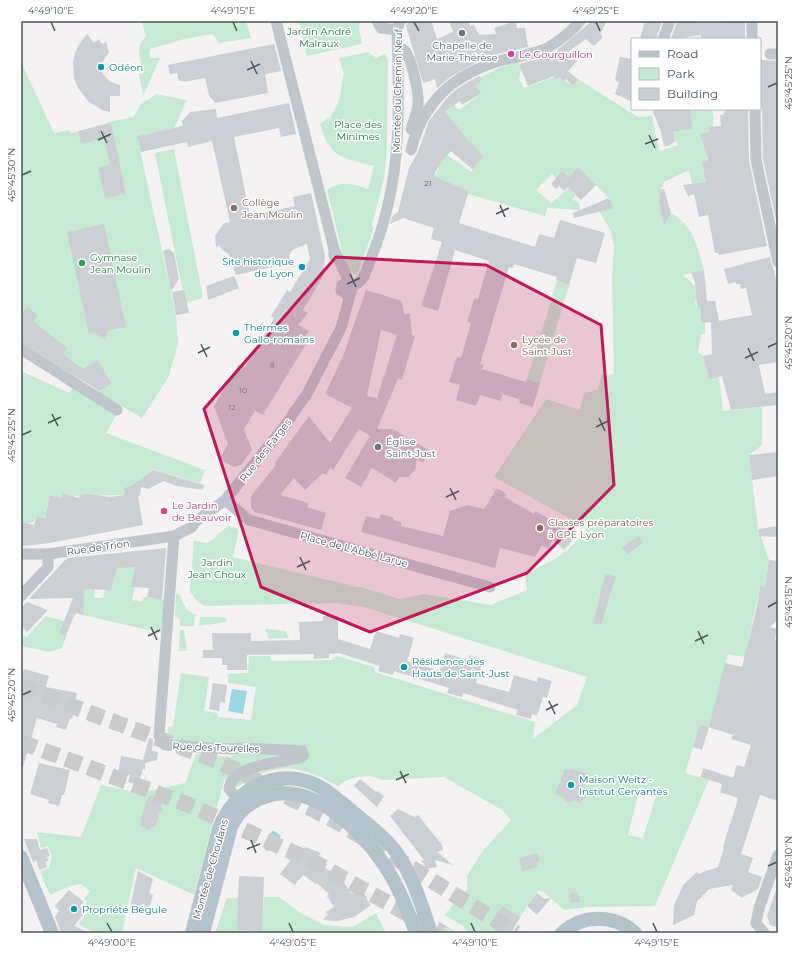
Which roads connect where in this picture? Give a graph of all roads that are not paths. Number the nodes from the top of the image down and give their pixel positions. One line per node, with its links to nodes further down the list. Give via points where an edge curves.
1 (276, 21): 12 (street, via 334,249 338,254)
2 (377, 21): 6 (street, via 381,28)
3 (580, 21): 9 (street, via 546,48 484,66 466,74 447,88 428,109 412,146 409,142 418,107 417,92 408,54 403,49)
4 (670, 21): 7 (street)
5 (752, 21): 8 (street)
6 (399, 26): 9 (street, Montée du Chemin Neuf)
7 (663, 38)
8 (752, 38)
9 (398, 49): 12 (street, Montée du Chemin Neuf, via 398,151 393,186 364,278 360,284)
10 (755, 110): 11 (street, via 756,160)
11 (778, 262)
12 (347, 288): 15 (street, Rue des Farges, via 341,328 308,392)
13 (21, 349): 14 (street)
14 (117, 410)
15 (225, 500): 16 (street, Rue des Farges, via 192,527); 19 (street, Place de L'Abbé Larue, via 249,520)
16 (174, 536): 18 (street, Rue de Trion); 21 (street, Rue des Tourelles, via 159,736 165,745 232,750 242,748 302,751 304,755 238,773 230,782 229,789)
17 (21, 554): 18 (street, Rue de Trion)
18 (48, 554): 20 (street, via 48,567)
19 (490, 587)
20 (21, 596)
21 (238, 798): 25 (main road, Montée de Choulans, via 225,814); 28 (main road, Montée de Choulans, via 253,788 279,779 304,781 324,790 375,830 396,853 410,878)
22 (778, 855): 31 (street, via 756,923)
23 (21, 857): 24 (main road)
24 (52, 933)
25 (192, 933)
26 (203, 933): 27 (main road, Montée de Choulans, via 234,822 242,810 257,800 286,792 302,794 319,802 342,819 369,845 390,874)
27 (416, 933)
28 (431, 933)
29 (562, 933): 30 (main road, via 581,921 599,918 621,923)
30 (635, 933)
31 (764, 933)

